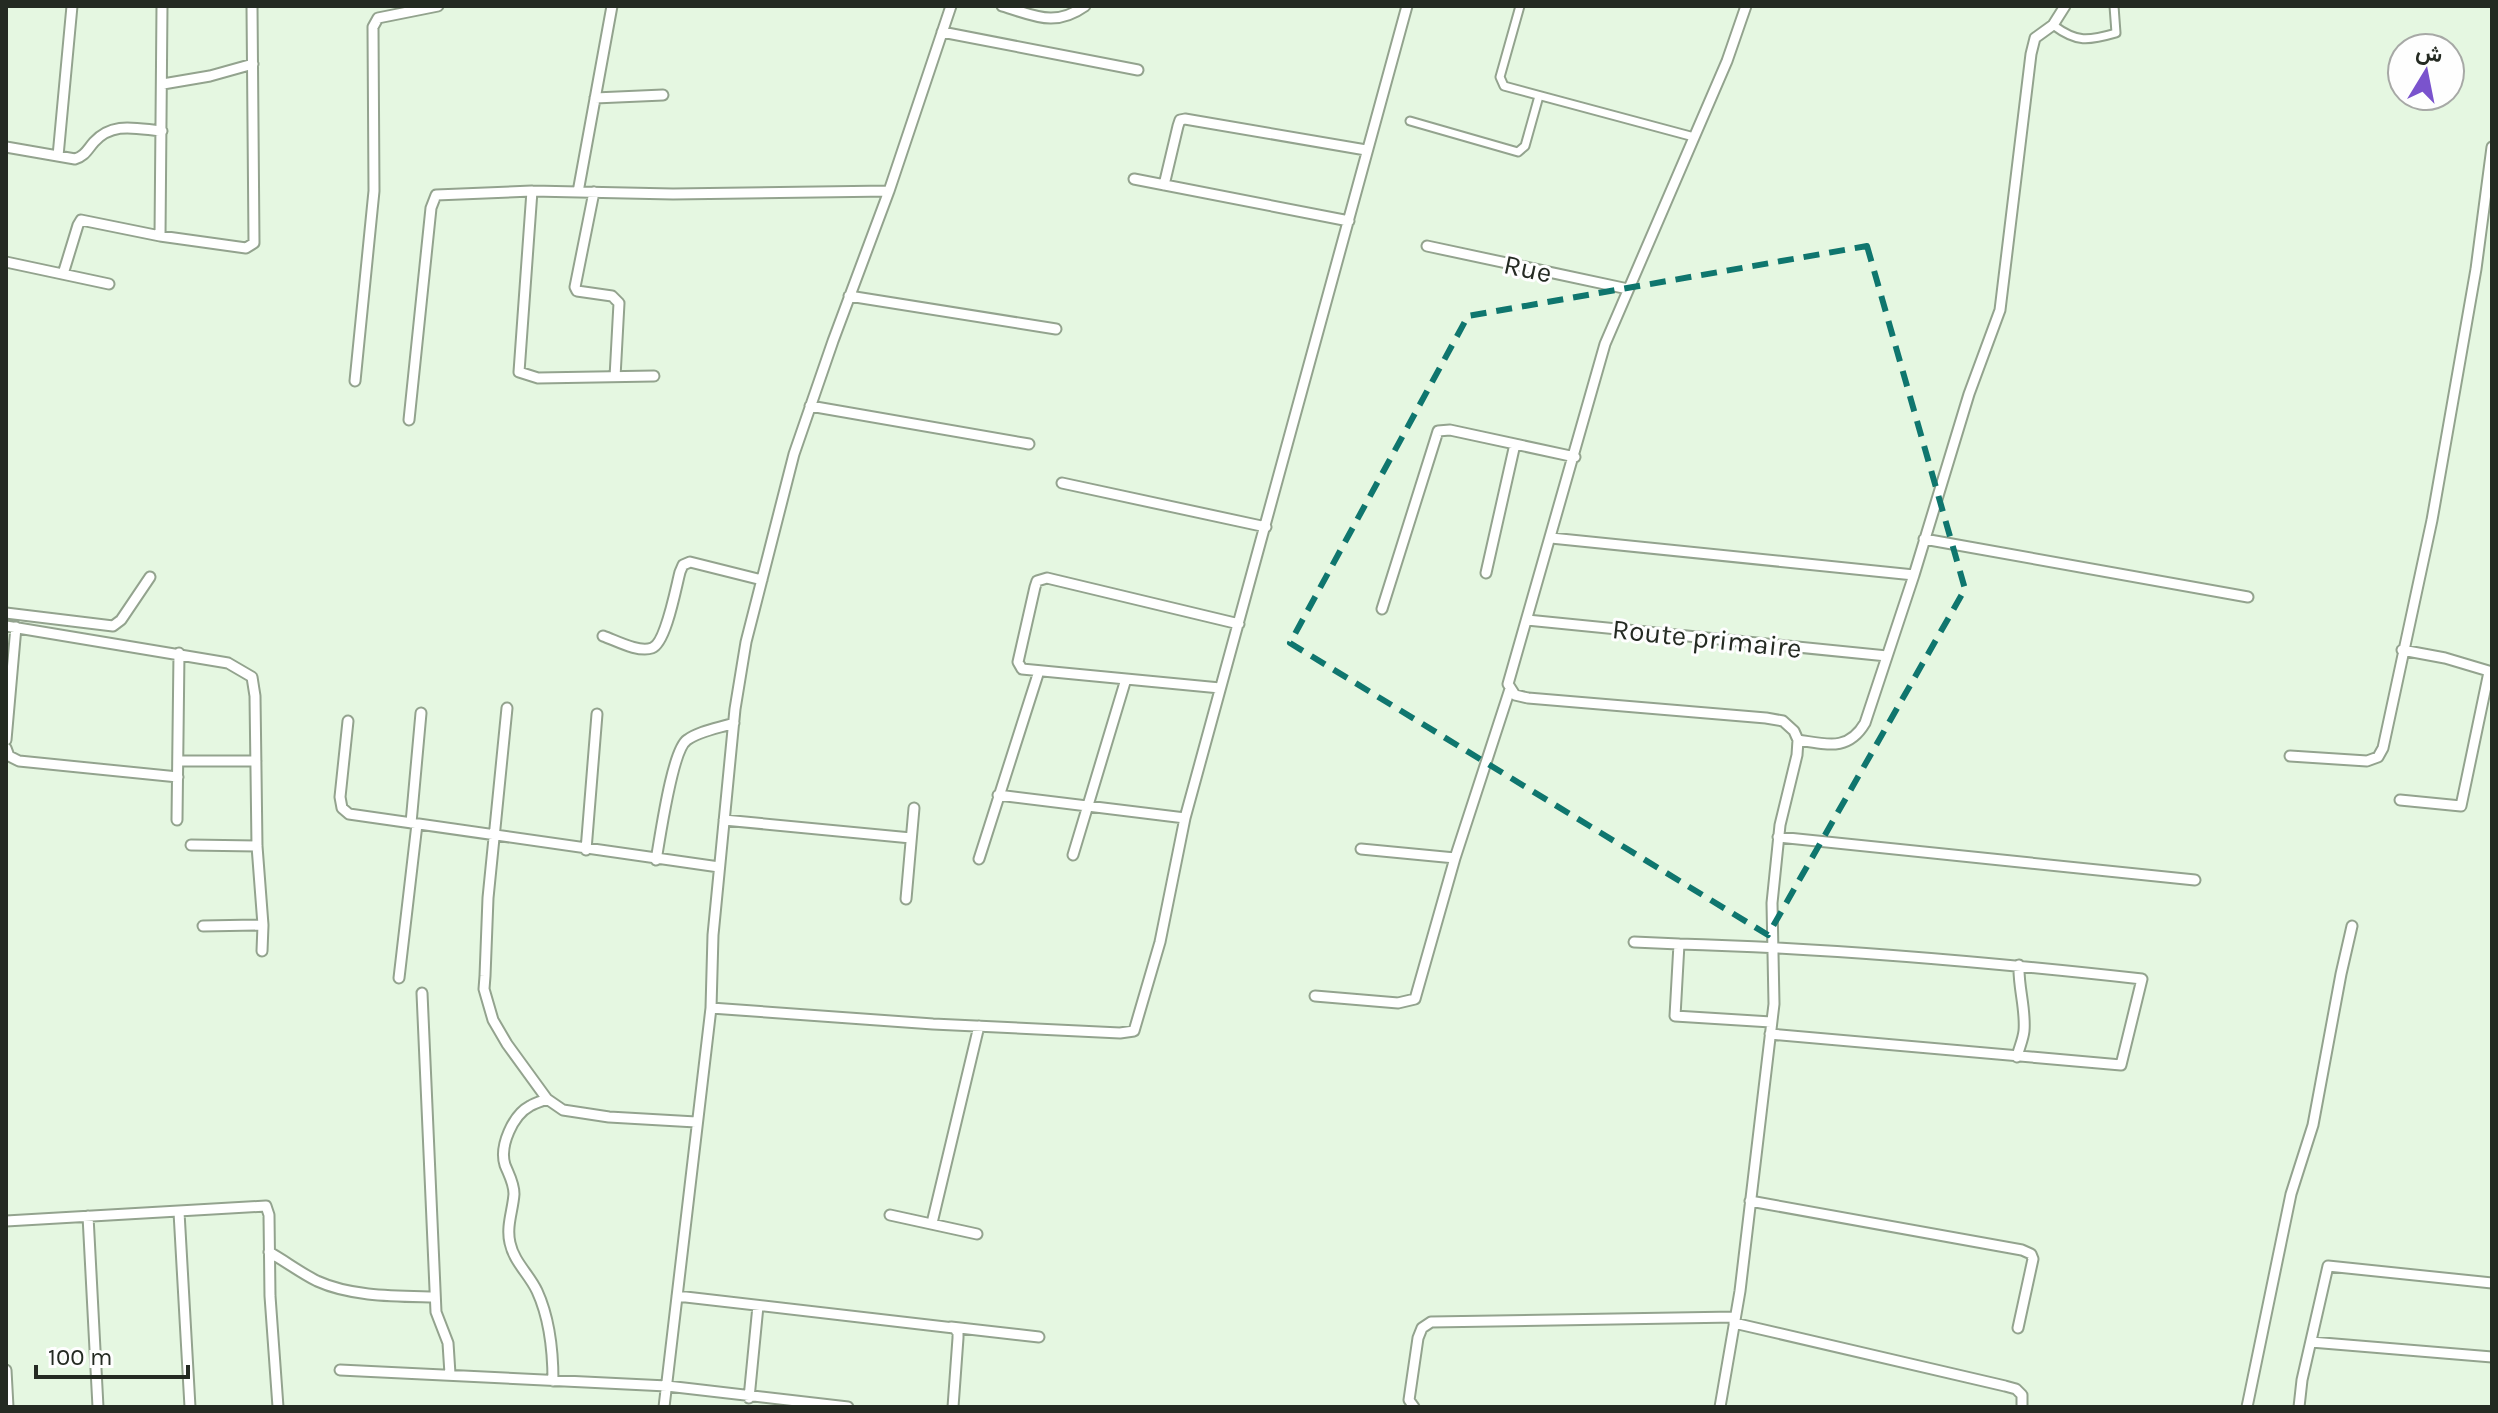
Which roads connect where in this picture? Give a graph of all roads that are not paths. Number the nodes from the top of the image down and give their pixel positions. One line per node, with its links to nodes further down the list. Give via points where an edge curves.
1 (72, 6): 28 (street)
2 (162, 6): 18 (street)
3 (252, 6): 16 (street)
4 (438, 6): 46 (street, via 387,14 373,27 374,191)
5 (612, 6): 21 (street)
6 (951, 6): 15 (street)
7 (1002, 6): 8 (street, via 1049,20)
8 (1085, 6)
9 (1407, 6): 27 (street)
10 (1520, 6): 20 (street, via 1501,83)
11 (1746, 6): 24 (street)
12 (2065, 6): 14 (street)
13 (2114, 6): 14 (street, via 2116,33 2070,38)
14 (2053, 25): 55 (street, via 2035,38 2031,54 2000,310)
15 (942, 32): 17 (street); 32 (street)
16 (253, 64): 18 (street); 36 (street, via 254,243 246,248)
17 (1138, 70)
18 (163, 84): 23 (street)
19 (663, 95): 21 (street)
20 (1539, 96): 22 (street, via 1525,146 1518,152); 24 (street)
21 (595, 98): 33 (street)
22 (1410, 121)
23 (162, 131): 28 (street, via 120,127 105,133 79,158); 36 (street)
24 (1694, 137): 41 (street)
25 (6, 147): 28 (street)
26 (2492, 147): 67 (street, via 2452,409)
27 (1366, 150): 30 (street, via 1185,119 1178,126); 35 (street)
28 (58, 156)
29 (1134, 179): 30 (street)
30 (1164, 185): 35 (street)
31 (532, 191): 33 (street); 45 (street, via 519,372 538,378); 48 (street, via 444,193 432,200)
32 (889, 191): 34 (street); 42 (street)
33 (578, 192): 34 (street)
34 (594, 192): 45 (street, via 575,287 585,294 612,296 619,303)
35 (1349, 221): 53 (street)
36 (160, 236): 39 (street, via 81,220)
37 (1427, 246): 41 (street, Rue)
38 (6, 262): 39 (street)
39 (63, 274): 40 (street)
40 (109, 284)
41 (1628, 289): 51 (street, via 1596,372)
42 (849, 296): 43 (street); 47 (street)
43 (1056, 329)
44 (654, 376): 45 (street)
45 (615, 377)
46 (355, 381)
47 (810, 406): 49 (street); 59 (street)
48 (409, 420)
49 (1029, 444)
50 (1515, 444): 51 (street); 56 (street); 61 (street, via 1438,431)
51 (1575, 457): 54 (street)
52 (1062, 483): 53 (street)
53 (1266, 527): 64 (street)
54 (1551, 538): 57 (street); 63 (street)
55 (1924, 539): 57 (street); 60 (street)
56 (1486, 573)
57 (1914, 575): 69 (street)
58 (150, 577): 62 (street, via 113,626)
59 (762, 580): 66 (street, via 690,562 680,572 656,645 639,648); 79 (street)
60 (2248, 597)
61 (1382, 609)
62 (6, 613)
63 (1527, 620): 69 (street, Route primaire); 74 (street, via 1509,675)
64 (1239, 624): 70 (street, via 1041,579 1018,662 1022,669); 73 (street)
65 (11, 626): 68 (street); 80 (street)
66 (603, 636)
67 (2402, 650): 71 (street); 83 (street, via 2378,757 2367,761)
68 (179, 653): 84 (street); 85 (street, via 228,663 252,677)
69 (1887, 656): 81 (street, via 1856,737 1845,743)
70 (1039, 671): 72 (street); 87 (street)
71 (2490, 672): 88 (street, via 2461,806)
72 (1126, 679): 73 (street); 89 (street)
73 (1220, 688): 91 (street)
74 (1510, 689): 81 (street, via 1528,698 1783,721); 103 (street)
75 (507, 708): 95 (street)
76 (421, 713): 94 (street)
77 (597, 714): 101 (street)
78 (348, 721): 94 (street, via 342,808 349,814)
79 (734, 723): 93 (street); 105 (street, via 694,736 682,746)
80 (6, 740)
81 (1798, 740): 96 (street)
82 (6, 748): 86 (street, via 19,761)
83 (2290, 756)
84 (178, 761): 85 (street); 86 (street)
85 (256, 761): 99 (street)
86 (178, 777): 92 (street)
87 (998, 795): 89 (street); 104 (street)
88 (2400, 800)
89 (1087, 807): 91 (street); 102 (street)
90 (914, 808): 97 (street)
91 (1185, 818): 122 (street, via 1160,942 1132,1033)
92 (177, 820)
93 (724, 820): 97 (street); 106 (street)
94 (414, 824): 95 (street); 117 (street)
95 (495, 836): 101 (street); 125 (street, via 484,989 507,1044)
96 (1778, 837): 107 (street); 114 (street)
97 (911, 838): 108 (street)
98 (191, 845): 99 (street)
99 (257, 846): 109 (street)
100 (1361, 849): 103 (street)
101 (586, 850): 105 (street)
102 (1073, 855)
103 (1455, 858): 119 (street, via 1415,999 1398,1003)
104 (979, 859)
105 (656, 860): 106 (street)
106 (719, 867): 120 (street)
107 (2195, 880)
108 (906, 899)
109 (263, 925): 110 (street); 115 (street)
110 (203, 926)
111 (2352, 926): 161 (street, via 2313,1125 2291,1194)
112 (1634, 942): 113 (street)
113 (1679, 944): 114 (street); 121 (street, via 1675,1016)
114 (1772, 946): 116 (street); 121 (street)
115 (262, 951)
116 (2019, 965): 124 (street, via 2024,1030); 124 (street, via 2142,979 2121,1065)
117 (399, 978)
118 (422, 993): 137 (street)
119 (1315, 996)
120 (711, 1008): 122 (street); 126 (street)
121 (1771, 1022): 123 (street)
122 (979, 1026): 132 (street)
123 (1770, 1034): 124 (street); 127 (street)
124 (2017, 1057)
125 (547, 1099): 126 (street, via 581,1114); 148 (street, via 528,1106 516,1121 505,1142 504,1162 514,1192 510,1245 540,1302 553,1356)
126 (696, 1122): 136 (street)
127 (1750, 1201): 139 (street); 141 (street, via 2031,1254)
128 (179, 1212): 130 (street); 134 (street, via 266,1206); 153 (street)
129 (890, 1215): 132 (street)
130 (88, 1216): 131 (street); 152 (street)
131 (6, 1221)
132 (932, 1223): 133 (street)
133 (977, 1234)
134 (269, 1252): 137 (street, via 331,1286); 154 (street)
135 (2492, 1283): 143 (street, via 2328,1266)
136 (677, 1296): 138 (street); 149 (street)
137 (435, 1297): 147 (street)
138 (758, 1306): 140 (street); 150 (street)
139 (1734, 1320): 158 (street, via 1431,1322 1418,1338 1409,1400); 159 (street); 160 (street, via 2016,1389)
140 (944, 1326): 142 (street); 157 (street, via 958,1333)
141 (2018, 1328)
142 (1039, 1337)
143 (2311, 1342): 144 (street); 162 (street)
144 (2492, 1357)
145 (6, 1370): 151 (street)
146 (340, 1370): 147 (street)
147 (450, 1374): 148 (street)
148 (553, 1381): 149 (street)
149 (667, 1386): 150 (street); 155 (street)
150 (749, 1398): 156 (street)
151 (8, 1407)
152 (98, 1407)
153 (190, 1407)
154 (278, 1407)
155 (664, 1407)
156 (848, 1407)
157 (953, 1407)
158 (1414, 1407)
159 (1720, 1407)
160 (2022, 1407)
161 (2247, 1407)
162 (2299, 1407)

